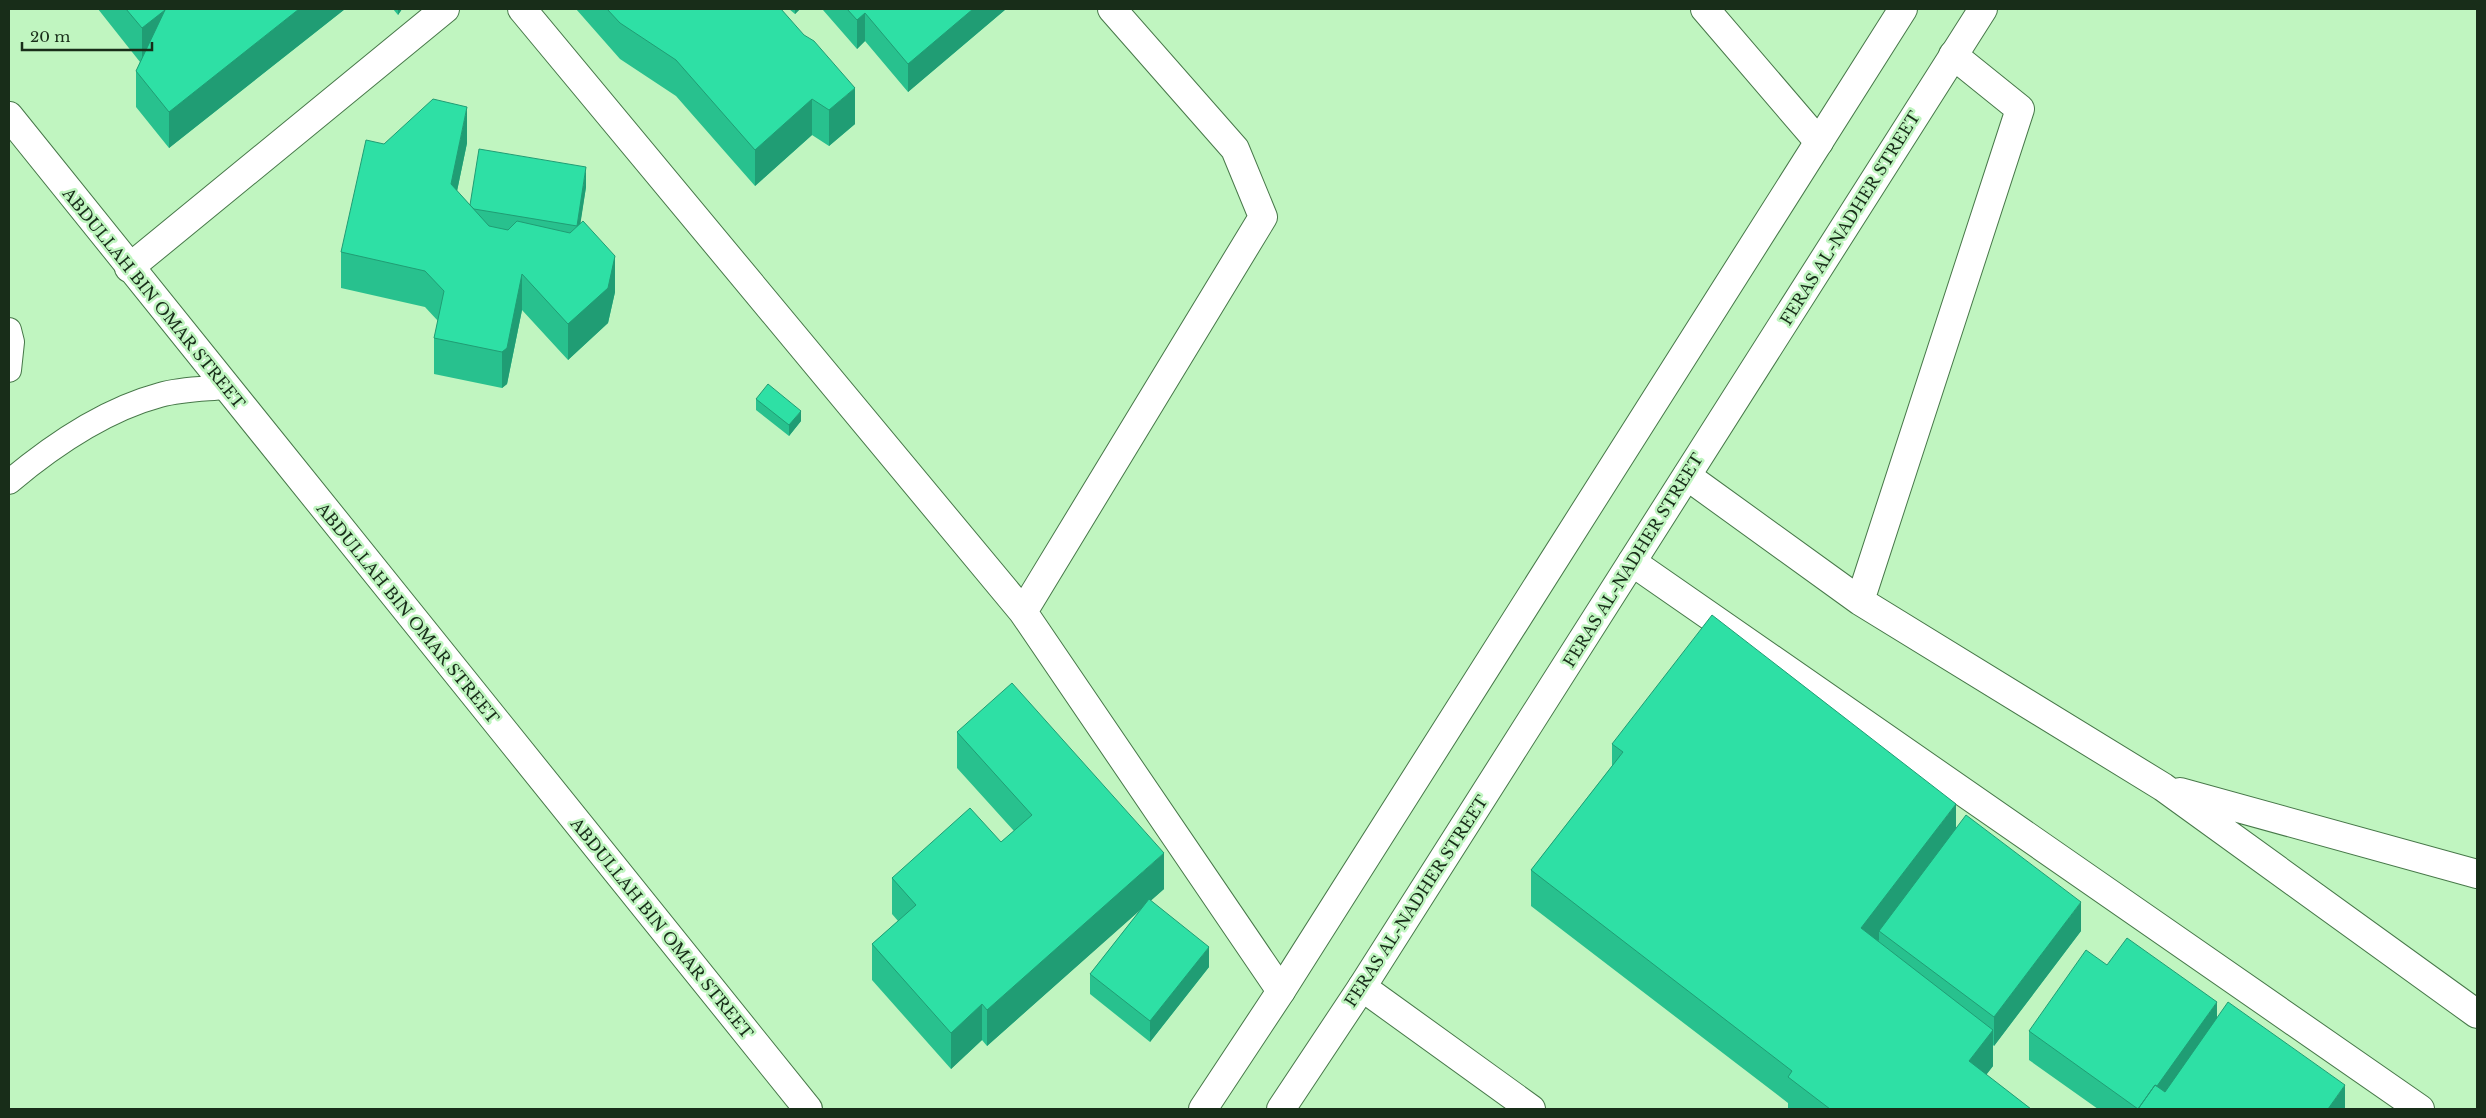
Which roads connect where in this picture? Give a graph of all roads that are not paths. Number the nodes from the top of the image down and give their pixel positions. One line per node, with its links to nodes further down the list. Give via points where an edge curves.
1 (445, 9): 10 (street)
2 (522, 9): 18 (street)
3 (1112, 9): 18 (street, via 1236,149 1263,216)
4 (1705, 9): 9 (street)
5 (1903, 9): 9 (street)
6 (1983, 9): 7 (street, FERAS AL-NADHER STREET)
7 (1953, 55): 14 (street, FERAS AL-NADHER STREET); 17 (street, via 2020,109)
8 (9, 116): 10 (street, ABDULLAH BIN OMAR STREET)
9 (1818, 142): 22 (street)
10 (129, 268): 13 (street, ABDULLAH BIN OMAR STREET)
11 (9, 330): 12 (lane, via 12,342)
12 (9, 370)
13 (225, 387): 15 (lane, via 161,394 122,409 79,430); 24 (street, ABDULLAH BIN OMAR STREET)
14 (1687, 476): 16 (street, FERAS AL-NADHER STREET); 17 (street)
15 (9, 482)
16 (1632, 562): 21 (street, FERAS AL-NADHER STREET); 28 (street)
17 (1860, 601): 19 (street)
18 (1023, 612): 22 (street)
19 (2163, 787): 20 (street); 23 (street)
20 (2477, 874)
21 (1362, 986): 26 (street, FERAS AL-NADHER STREET); 27 (street)
22 (1281, 991): 25 (street)
23 (2477, 1014)
24 (808, 1109)
25 (1203, 1109)
26 (1281, 1109)
27 (1531, 1109)
28 (2420, 1109)

